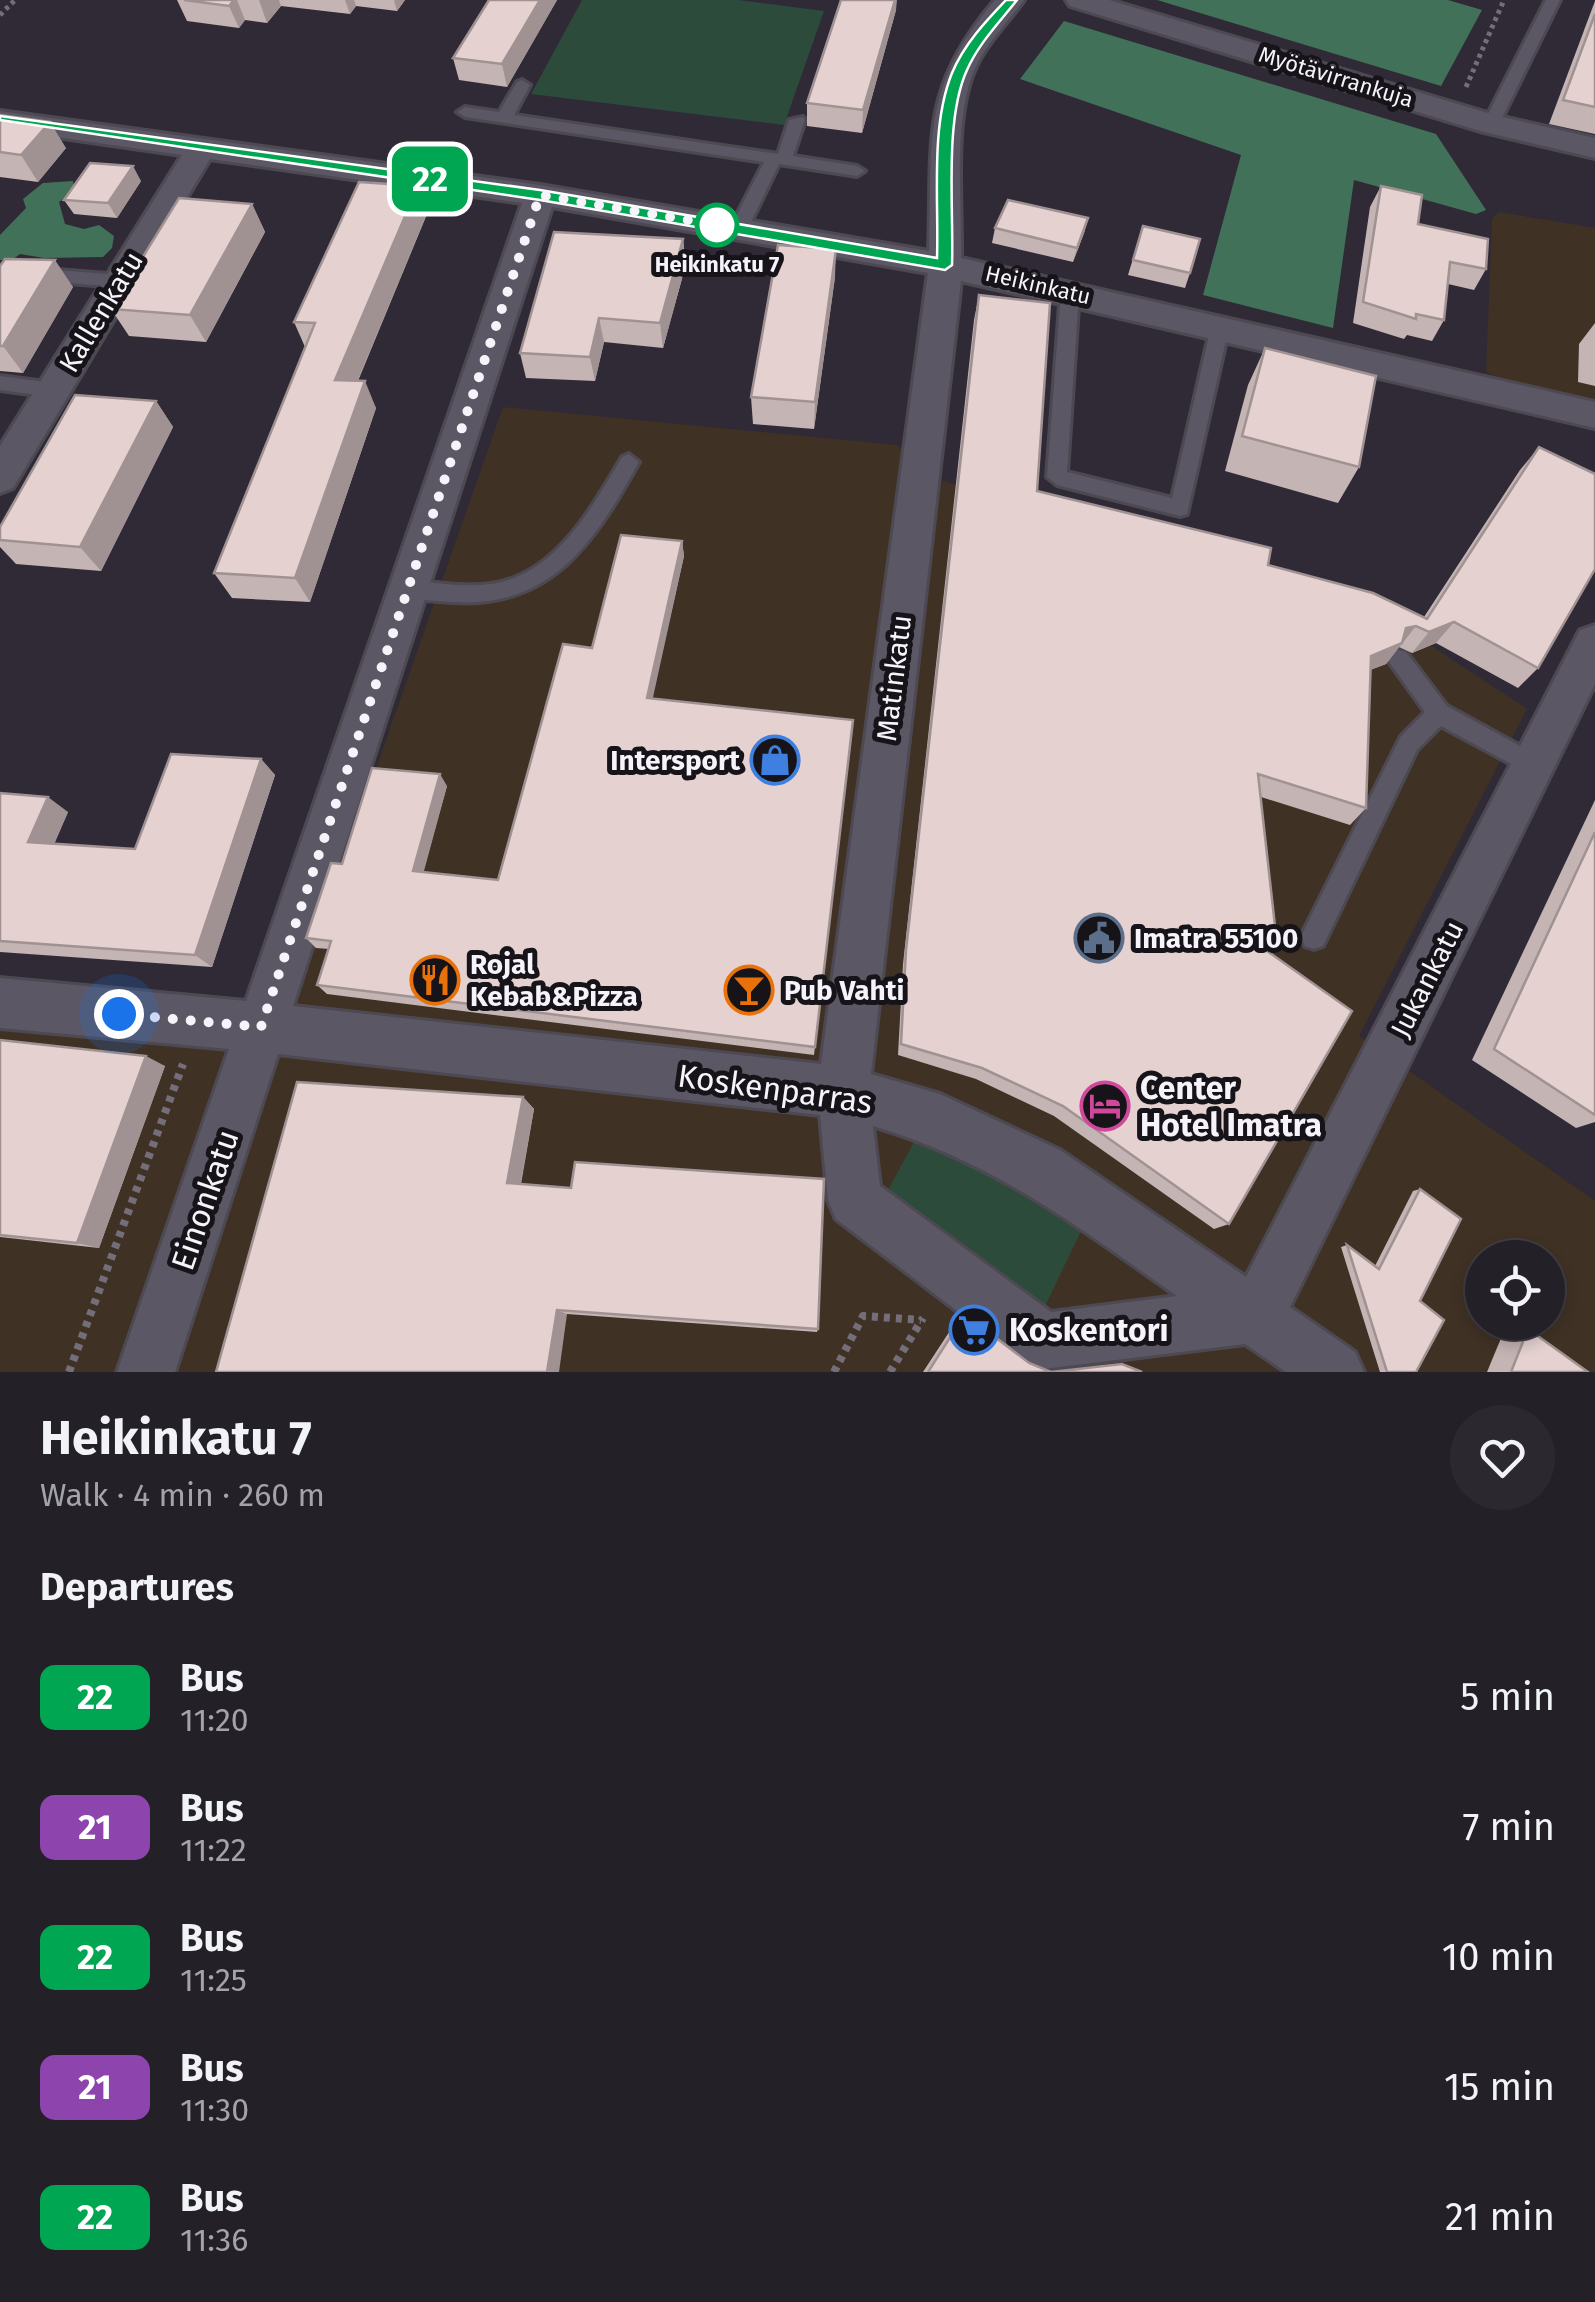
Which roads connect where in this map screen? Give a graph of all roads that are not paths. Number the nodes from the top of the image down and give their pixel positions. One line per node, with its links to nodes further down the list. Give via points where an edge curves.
1 (1010, 0): 16 (street, Matinkatu, via 958,74 949,111)
2 (1080, 0): 9 (street, Myötävirrankuja)
3 (1553, 0): 9 (lane)
4 (522, 85): 6 (lane)
5 (464, 112): 6 (lane)
6 (504, 118): 12 (lane)
7 (0, 120): 10 (street, Heikinkatu)
8 (797, 120): 12 (lane)
9 (1490, 124): 11 (street, Myötävirrankuja)
10 (202, 147): 14 (street, Heikinkatu); 18 (street, Kallenkatu)
11 (1595, 148)
12 (779, 160): 13 (lane); 15 (lane)
13 (857, 172)
14 (540, 195): 15 (street, Heikinkatu); 26 (street, Einonkatu)
15 (738, 228): 16 (street, Heikinkatu)
16 (945, 265): 19 (street, Heikinkatu); 34 (street, Matinkatu)
17 (0, 280): 18 (lane, via 30,274)
18 (120, 280): 22 (street, Kallenkatu)
19 (1070, 292): 20 (street, Heikinkatu); 20 (lane, via 1057,477 1180,508)
20 (1220, 327): 23 (street, Heikinkatu)
21 (0, 383): 22 (lane)
22 (54, 390): 25 (street, Kallenkatu)
23 (1595, 416)
24 (629, 462): 26 (lane, via 552,569 493,593)
25 (0, 478)
26 (405, 588): 33 (street, Einonkatu)
27 (1595, 642): 30 (street, Jukankatu)
28 (1398, 659): 29 (lane)
29 (1438, 714): 30 (lane); 31 (lane, via 1409,743)
30 (1534, 765): 35 (street, Jukankatu)
31 (1314, 937)
32 (0, 1003): 33 (street, Koskenparras)
33 (261, 1027): 34 (street, Koskenparras); 36 (street, Einonkatu)
34 (843, 1092): 35 (street, Koskenparras, via 940,1120 1041,1169); 35 (street, Matinkatu, via 855,1200 1042,1341)
35 (1257, 1314): 37 (street, Koskenparras)
36 (146, 1372)
37 (1335, 1372)

